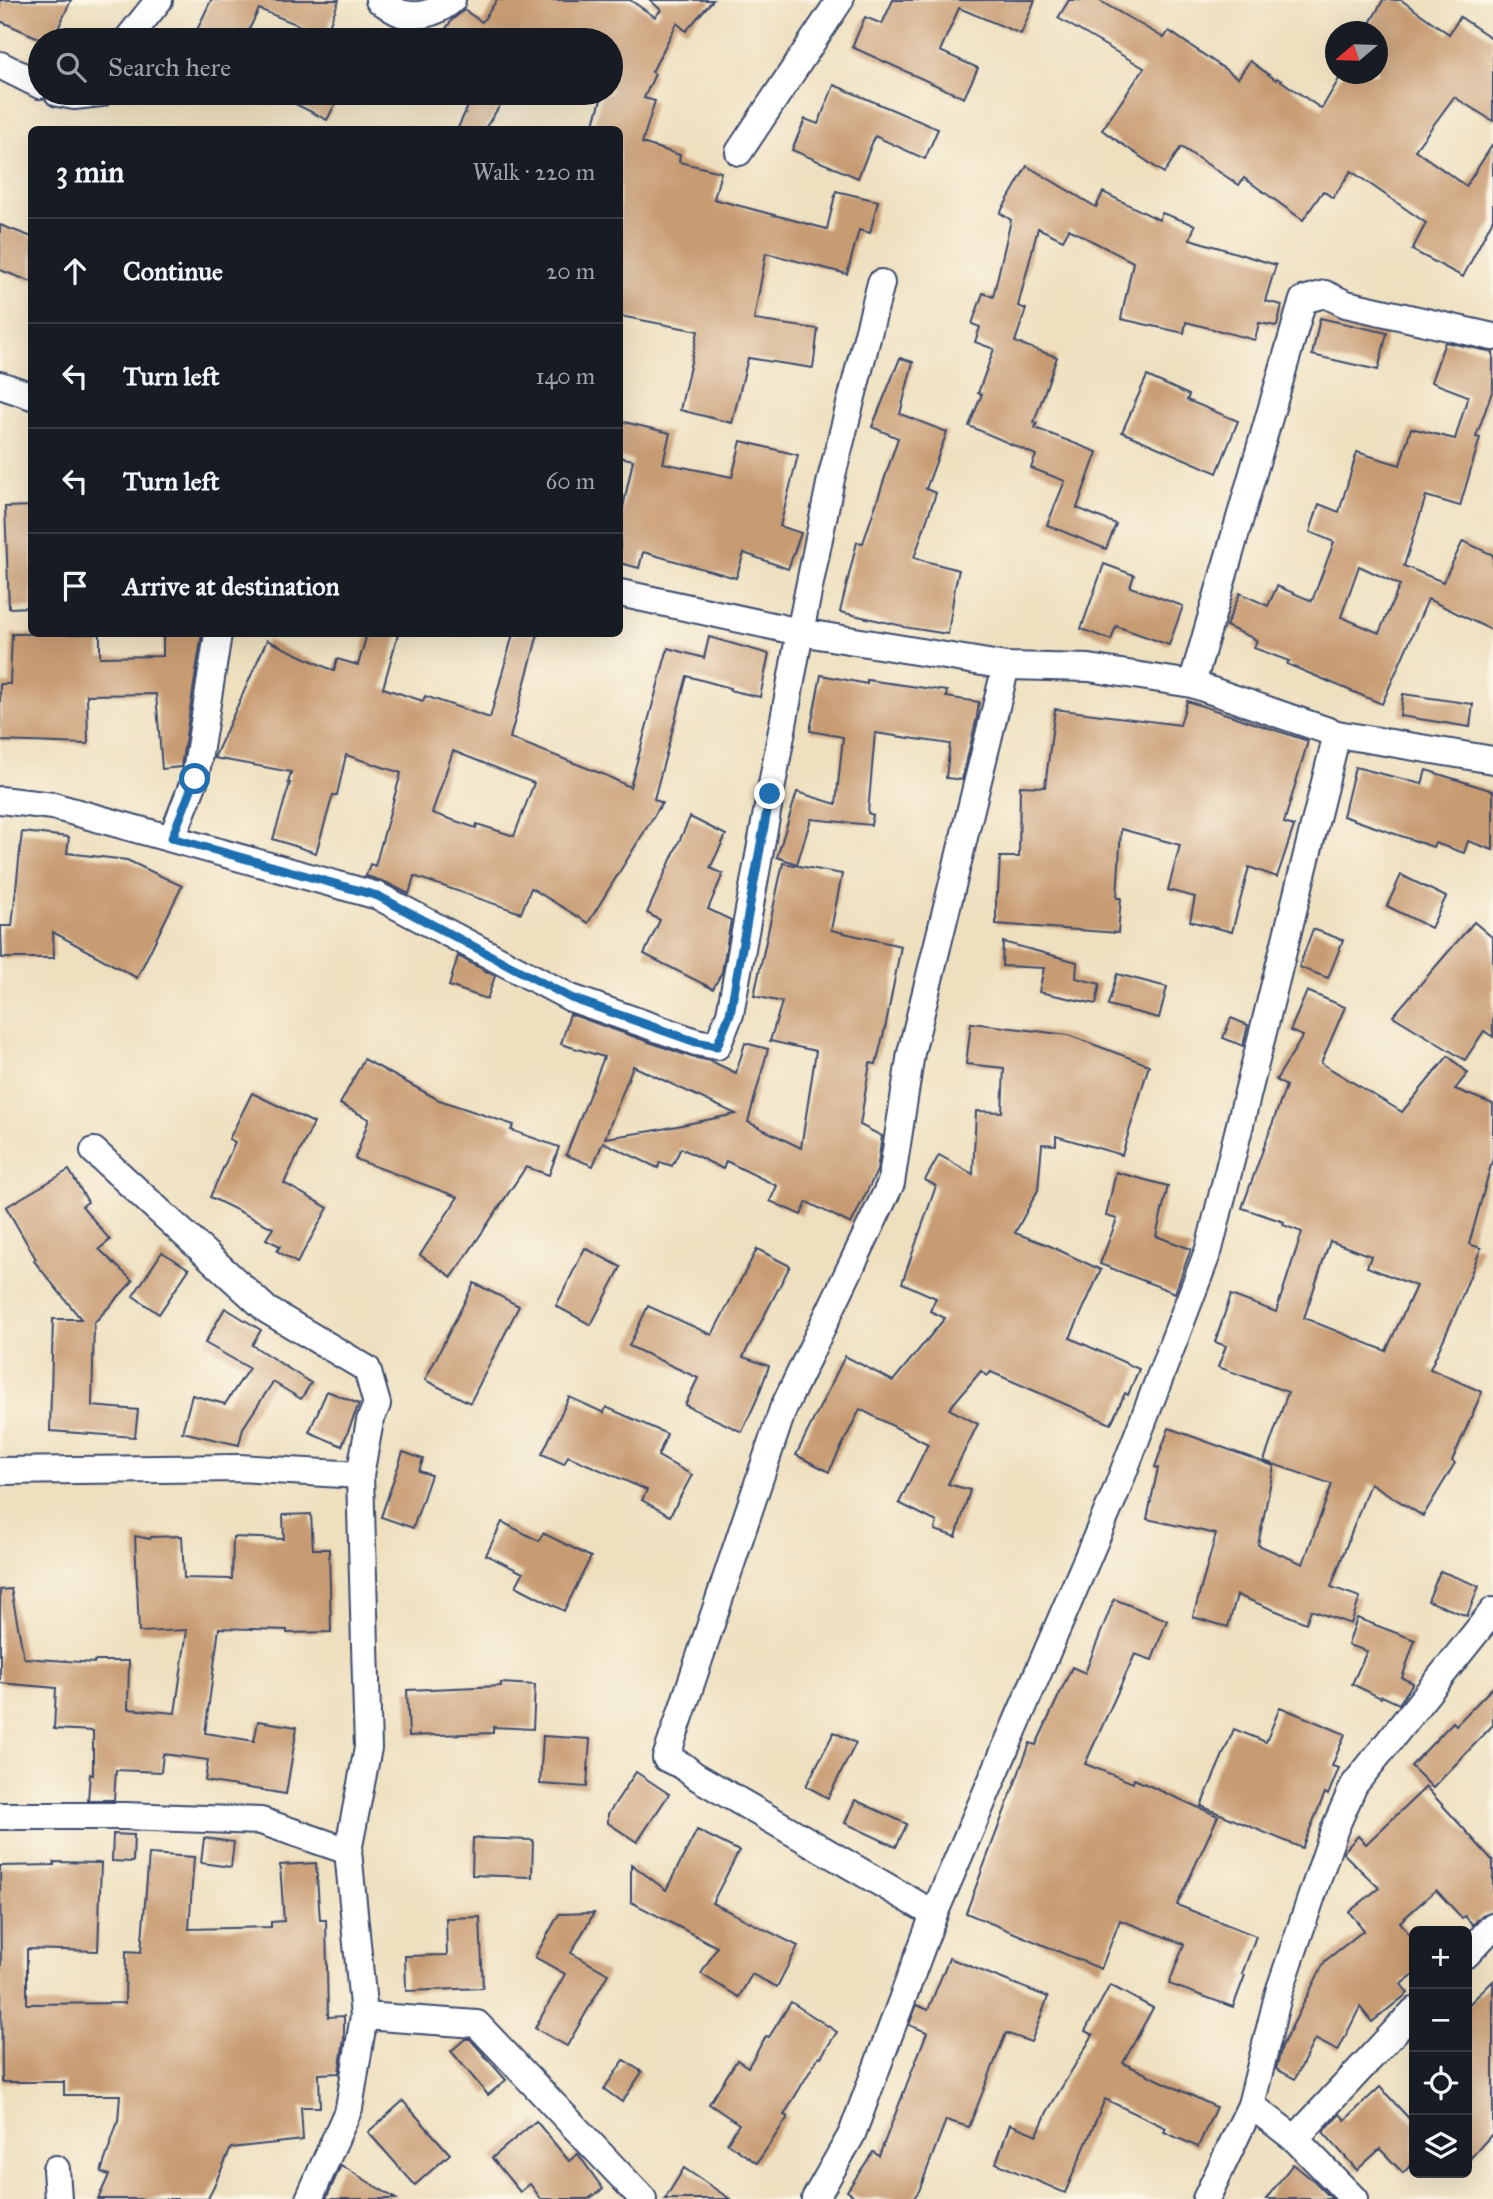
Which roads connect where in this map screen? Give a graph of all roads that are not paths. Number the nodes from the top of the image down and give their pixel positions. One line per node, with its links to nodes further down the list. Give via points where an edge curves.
1 (159, 0): 5 (street)
2 (379, 0): 3 (street, via 402,14 422,14)
3 (453, 0)
4 (840, 0): 8 (street)
5 (137, 28)
6 (0, 65): 7 (street)
7 (28, 79)
8 (739, 152)
9 (881, 283): 14 (street, via 831,479)
10 (1493, 337): 17 (street, via 1346,304 1325,294 1303,300)
11 (0, 385): 12 (street)
12 (28, 395)
13 (623, 594): 14 (street)
14 (800, 632): 16 (street); 21 (street, via 730,1014 717,1046 571,998 378,896)
15 (218, 637): 21 (street, via 195,779)
16 (1006, 666): 17 (street, via 1089,668); 28 (street, via 911,1053 891,1183 783,1409 666,1758)
17 (1192, 684): 18 (street)
18 (1337, 734): 19 (street); 28 (street, via 1209,1249 1115,1494)
19 (1493, 760)
20 (0, 800): 21 (street, via 53,806)
21 (172, 838)
22 (94, 1151): 24 (street, via 267,1310 367,1369 377,1404)
23 (0, 1471): 24 (street, via 239,1468)
24 (360, 1475): 27 (street, via 368,1748)
25 (1493, 1611): 33 (street, via 1354,1785 1279,1993)
26 (0, 1816): 27 (street, via 261,1821)
27 (348, 1850): 31 (street)
28 (934, 1914): 39 (street, via 852,2134)
29 (1493, 1926): 30 (street)
30 (1472, 1949)
31 (364, 2016): 37 (street, via 349,2108); 38 (street, via 477,2024)
32 (1409, 2016): 34 (street)
33 (1251, 2105): 34 (street); 40 (street)
34 (1295, 2139): 41 (street)
35 (56, 2169): 36 (street)
36 (58, 2199)
37 (309, 2199)
38 (643, 2199)
39 (815, 2199)
40 (1206, 2199)
41 (1354, 2199)

